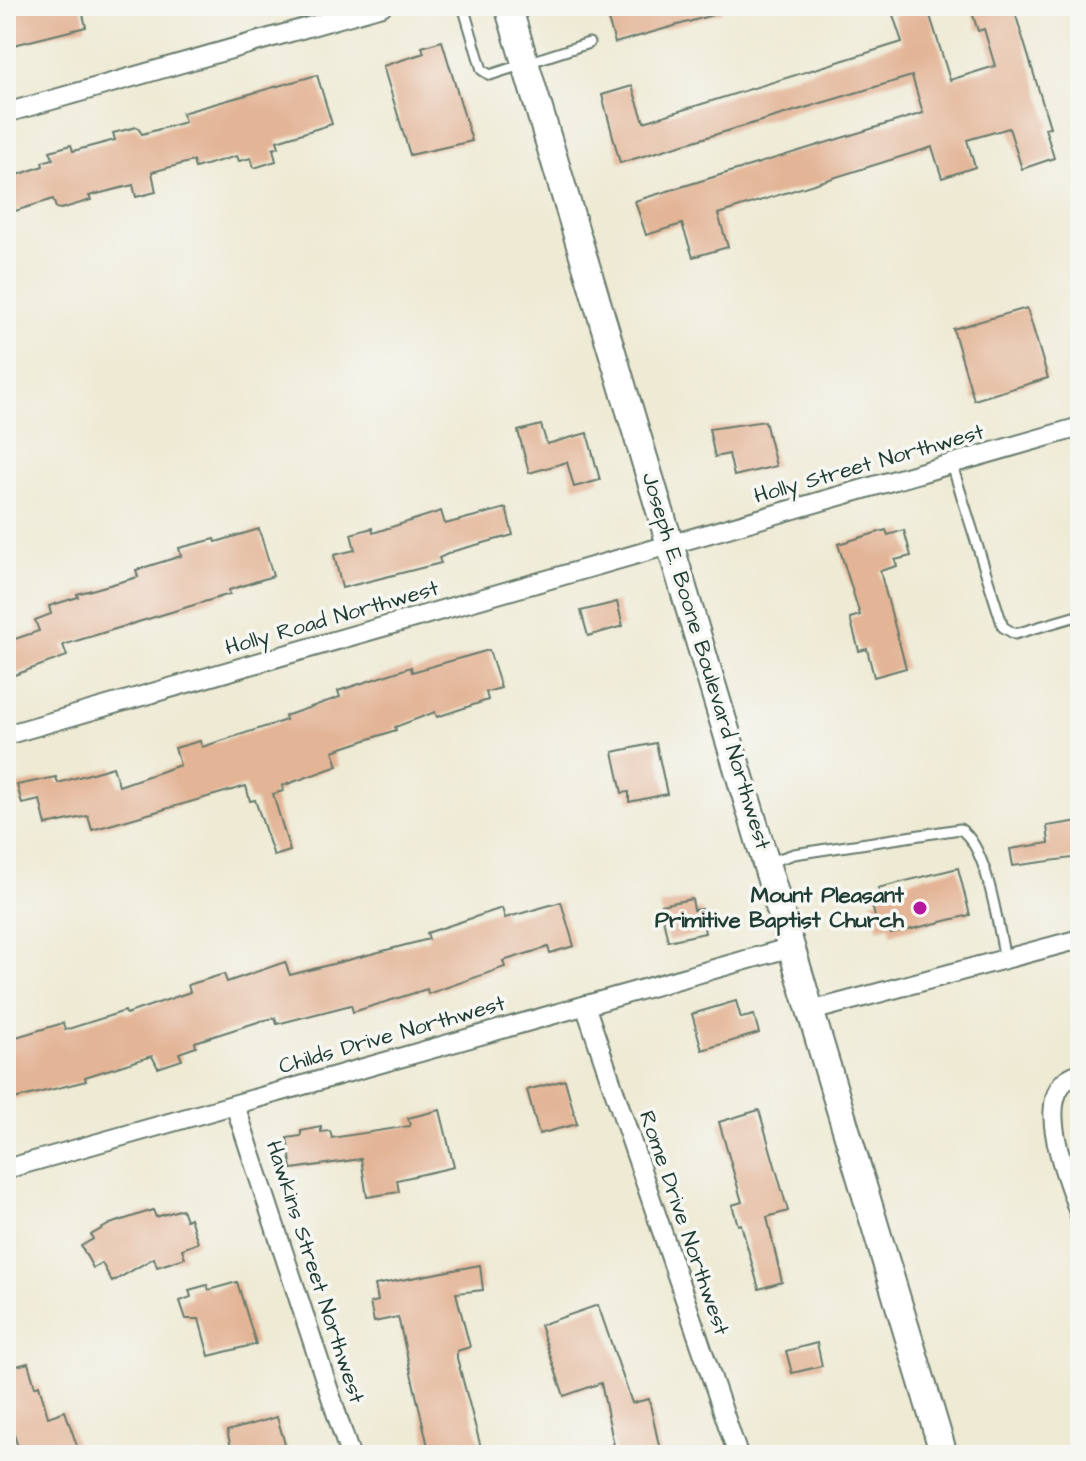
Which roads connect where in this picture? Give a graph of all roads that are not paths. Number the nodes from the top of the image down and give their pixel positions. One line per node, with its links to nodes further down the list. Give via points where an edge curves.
1 (382, 6): 6 (street)
2 (463, 6): 5 (lane, via 482,70 490,75)
3 (508, 6): 5 (main road, Joseph E. Boone Boulevard Northwest)
4 (589, 43): 5 (lane)
5 (526, 63): 9 (main road, Joseph E. Boone Boulevard Northwest)
6 (6, 113)
7 (1080, 427): 8 (street, Holly Street Northwest)
8 (952, 465): 9 (street, Holly Street Northwest); 10 (lane, via 1003,627 1015,634)
9 (671, 547): 11 (street, Holly Road Northwest); 12 (main road, Joseph E. Boone Boulevard Northwest)
10 (1080, 615)
11 (6, 735)
12 (766, 863): 14 (main road, Joseph E. Boone Boulevard Northwest); 15 (lane, via 794,854 960,829 971,836 981,858)
13 (1080, 939): 15 (street)
14 (792, 947): 16 (street, Childs Drive Northwest); 17 (main road, Joseph E. Boone Boulevard Northwest)
15 (1005, 958): 17 (street)
16 (585, 1005): 19 (street, Childs Drive Northwest); 23 (street, Rome Drive Northwest)
17 (811, 1011): 24 (main road, Joseph E. Boone Boulevard Northwest)
18 (1080, 1073): 21 (street, via 1068,1076 1056,1090 1052,1107)
19 (235, 1105): 20 (street, Childs Drive Northwest); 22 (street, Hawkins Street Northwest)
20 (6, 1169)
21 (1080, 1216)
22 (350, 1455)
23 (738, 1455)
24 (944, 1455)

